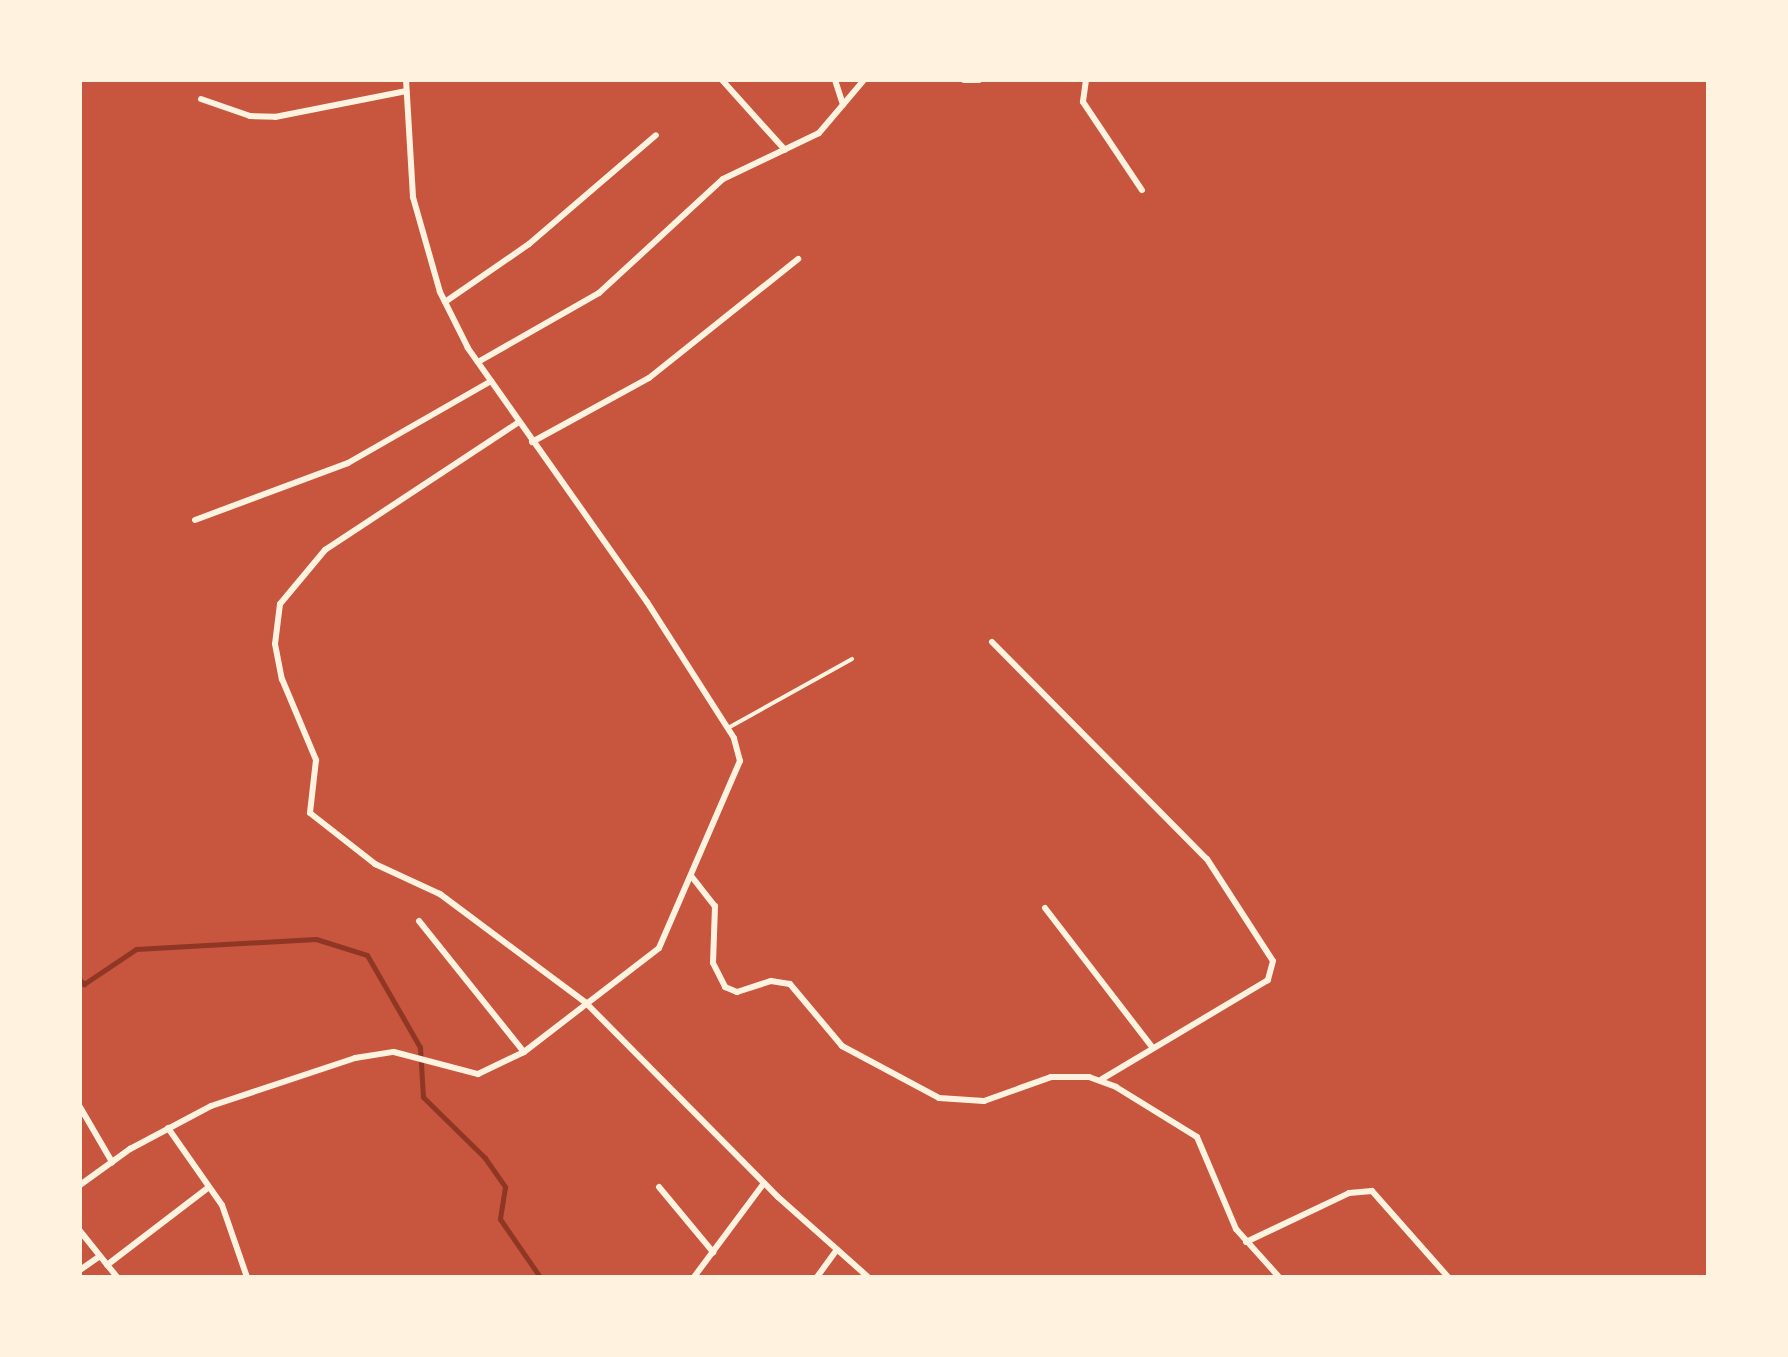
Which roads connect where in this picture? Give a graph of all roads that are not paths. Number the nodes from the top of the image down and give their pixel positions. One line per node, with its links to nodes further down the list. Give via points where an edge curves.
1 (406, 80): 8 (street)
2 (722, 80): 12 (street)
3 (835, 80): 10 (street)
4 (864, 80): 10 (street)
5 (964, 80): 6 (street)
6 (979, 80)
7 (1086, 80): 13 (street, via 1083,102)
8 (406, 92): 9 (street, via 275,116 250,116); 15 (street, via 412,197)
9 (201, 99)
10 (844, 106): 12 (street, via 819,133)
11 (656, 135): 15 (street, via 529,244)
12 (785, 150): 16 (street, via 723,179 599,293)
13 (1142, 190)
14 (798, 259): 19 (street, via 649,378)
15 (446, 302): 16 (street)
16 (478, 362): 17 (street)
17 (491, 381): 18 (street); 20 (street, via 348,463)
18 (519, 422): 19 (street); 27 (street, via 408,491 304,569 280,604 275,644 282,679 316,760 307,802 318,822 374,864 440,894)
19 (532, 442): 23 (street)
20 (196, 520)
21 (992, 642): 28 (street, via 1207,860 1270,951 1268,980)
22 (852, 659): 23 (lane)
23 (728, 728): 24 (street, via 740,761)
24 (691, 876): 27 (street, via 659,948); 30 (street, via 715,906 713,963 725,986 738,992 771,981 790,984 842,1046 914,1088 967,1103 1051,1077)
25 (1045, 908): 28 (street)
26 (419, 921): 29 (street)
27 (586, 1003): 29 (street); 34 (street)
28 (1152, 1046): 30 (street)
29 (524, 1052): 32 (street, via 478,1074 442,1070 394,1052 355,1058 264,1085)
30 (1101, 1079): 39 (street, via 1197,1137)
31 (80, 1107): 33 (street)
32 (168, 1128): 33 (street); 36 (street)
33 (112, 1162): 35 (street)
34 (764, 1182): 40 (street); 41 (street)
35 (80, 1185)
36 (209, 1187): 43 (street); 46 (street, via 232,1224)
37 (658, 1188): 41 (street)
38 (80, 1230): 42 (street)
39 (1246, 1242): 50 (street); 51 (street, via 1348,1193 1372,1191)
40 (837, 1249): 48 (street); 49 (street)
41 (713, 1252): 47 (street)
42 (100, 1256): 43 (street); 44 (street)
43 (107, 1264): 45 (street)
44 (80, 1270)
45 (117, 1277)
46 (247, 1277)
47 (694, 1277)
48 (817, 1277)
49 (868, 1277)
50 (1279, 1277)
51 (1448, 1277)

